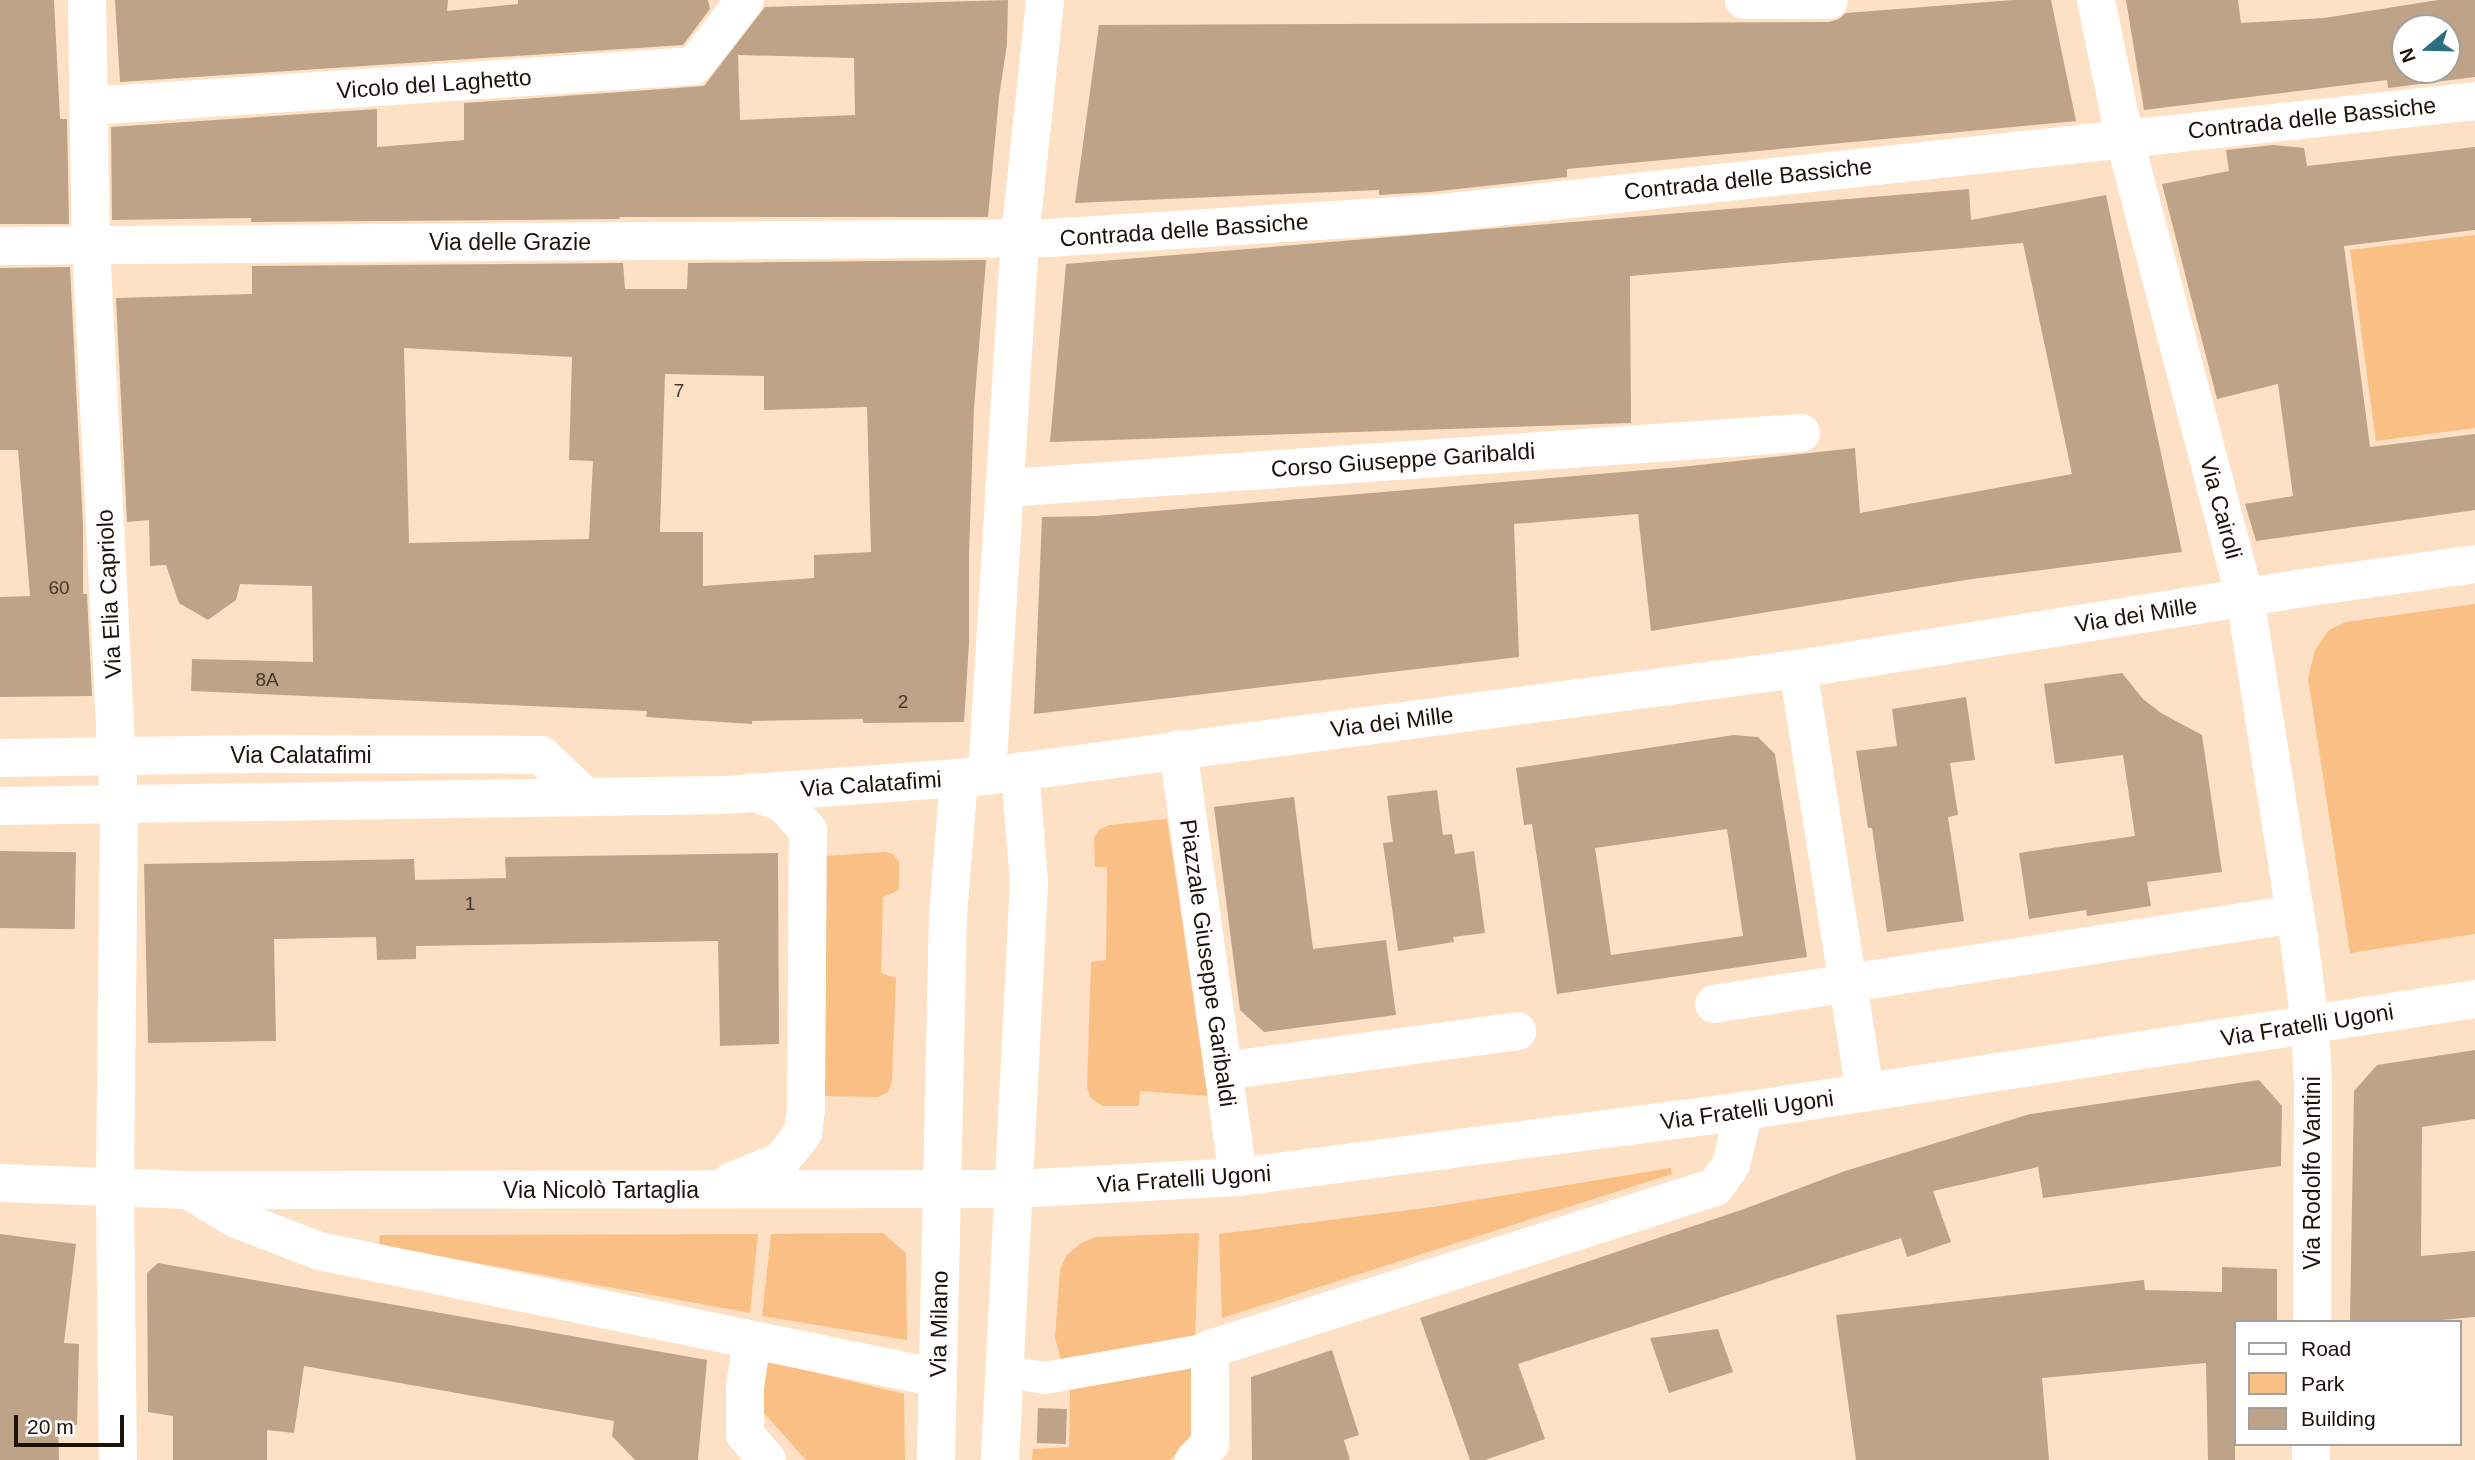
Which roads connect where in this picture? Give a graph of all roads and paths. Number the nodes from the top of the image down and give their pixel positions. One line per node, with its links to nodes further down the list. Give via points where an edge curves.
1 (87, 0): 8 (street, Via Elia Capriolo)
2 (745, 0): 8 (street, Vicolo del Laghetto, via 694,66)
3 (1045, 0): 10 (street)
4 (1744, 0): 5 (street)
5 (1829, 0)
6 (2096, 0): 9 (street, Via Cairoli)
7 (2475, 101): 9 (street, Contrada delle Bassiche)
8 (90, 107): 11 (street, Via Elia Capriolo)
9 (2124, 137): 10 (street, Contrada delle Bassiche, via 1432,214); 16 (street, Via Cairoli)
10 (1020, 238): 11 (street, Via delle Grazie); 14 (street)
11 (91, 245): 12 (street, Via delle Grazie); 19 (street, Via Elia Capriolo)
12 (0, 246)
13 (1801, 433): 14 (street, Corso Giuseppe Garibaldi)
14 (1004, 488): 21 (street)
15 (2475, 564): 16 (street, Via dei Mille)
16 (2245, 597): 17 (street, Via dei Mille); 26 (street, Via Cairoli)
17 (1798, 668): 18 (street, Via dei Mille); 27 (street)
18 (1178, 749): 21 (street, Via dei Mille); 32 (street, Piazzale Giuseppe Garibaldi)
19 (117, 756): 20 (street, Via Calatafimi); 23 (street, Via Calatafimi, via 541,755); 24 (street, Via Elia Capriolo)
20 (0, 758)
21 (989, 775): 22 (street, Via Calatafimi); 38 (street, via 948,915); 40 (street, via 1029,882)
22 (753, 792): 23 (street, Via Calatafimi); 39 (street, via 783,803 808,830 806,1108 803,1133 781,1161)
23 (586, 797): 24 (street, Via Calatafimi)
24 (119, 805): 25 (street, Via Calatafimi); 37 (street, Via Elia Capriolo)
25 (0, 806)
26 (2295, 914): 27 (street); 30 (street, Via Cairoli)
27 (1847, 985): 29 (street); 33 (street)
28 (2475, 999): 30 (street, Via Fratelli Ugoni)
29 (1714, 1004)
30 (2310, 1024): 33 (street, Via Fratelli Ugoni); 42 (street, Via Rodolfo Vantini)
31 (1517, 1031): 32 (street)
32 (1223, 1071): 35 (street, Piazzale Giuseppe Garibaldi)
33 (1864, 1093): 34 (street, Via Fratelli Ugoni)
34 (1744, 1111): 35 (street, Via Fratelli Ugoni); 44 (street, via 1731,1166 1715,1187)
35 (1238, 1177): 40 (street, Via Fratelli Ugoni)
36 (0, 1183): 37 (street, Via Nicolò Tartaglia)
37 (115, 1188): 41 (street, Via Nicolò Tartaglia); 47 (street, Via Elia Capriolo)
38 (942, 1188): 39 (street, Via Nicolò Tartaglia); 40 (street, Via Nicolò Tartaglia); 49 (street, Via Milano)
39 (712, 1189): 41 (street, Via Nicolò Tartaglia)
40 (1014, 1189): 50 (street)
41 (188, 1191): 43 (street, Via Nicolò Tartaglia, via 234,1218 319,1251)
42 (2312, 1320)
43 (752, 1341): 46 (street, Via Milano); 48 (street, via 745,1387 745,1434)
44 (1210, 1349): 45 (street, via 1045,1378); 51 (street, via 1210,1444)
45 (1019, 1374)
46 (924, 1375)
47 (118, 1460)
48 (767, 1460)
49 (936, 1460)
50 (1000, 1460)
51 (1194, 1460)

